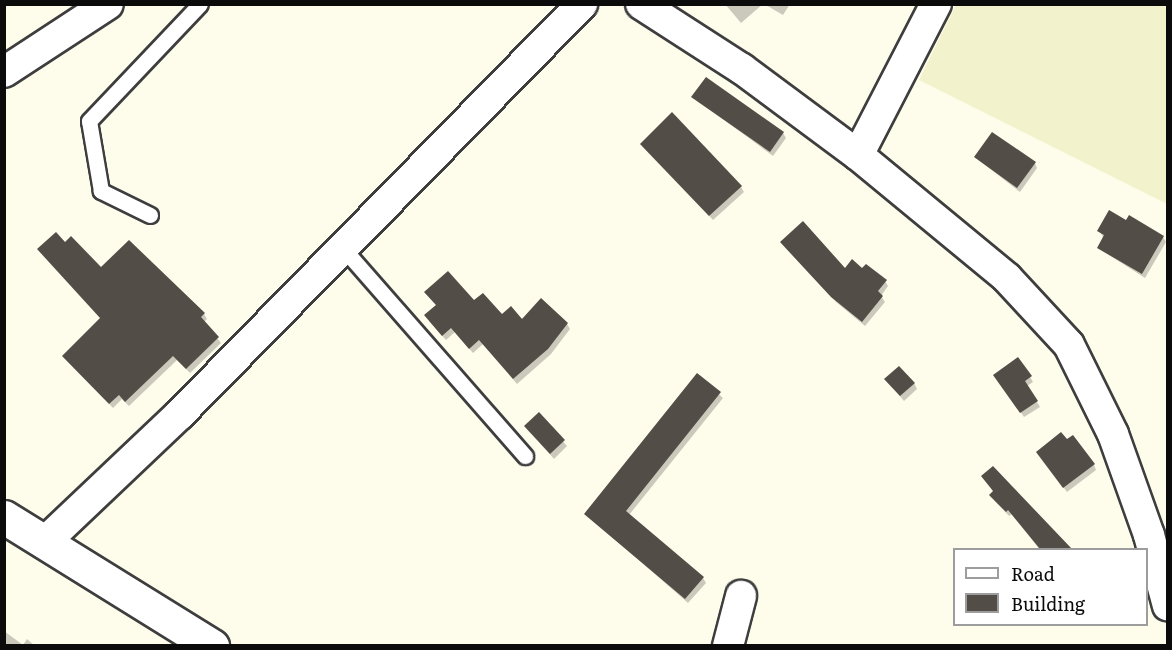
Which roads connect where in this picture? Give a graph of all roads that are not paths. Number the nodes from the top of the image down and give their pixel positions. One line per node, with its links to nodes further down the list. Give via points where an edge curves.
1 (108, 4): 6 (street)
2 (200, 4): 8 (lane, via 89,121 101,191)
3 (582, 4): 9 (street)
4 (641, 4): 7 (street, via 742,69)
5 (936, 4): 7 (street)
6 (4, 72)
7 (858, 155): 14 (street, via 1007,278 1069,345 1113,434 1149,535)
8 (150, 215)
9 (342, 246): 10 (lane); 12 (street, via 179,415)
10 (525, 456)
11 (4, 517): 12 (street)
12 (46, 541): 15 (street)
13 (741, 596): 16 (street)
14 (1167, 606)
15 (212, 645)
16 (728, 645)

